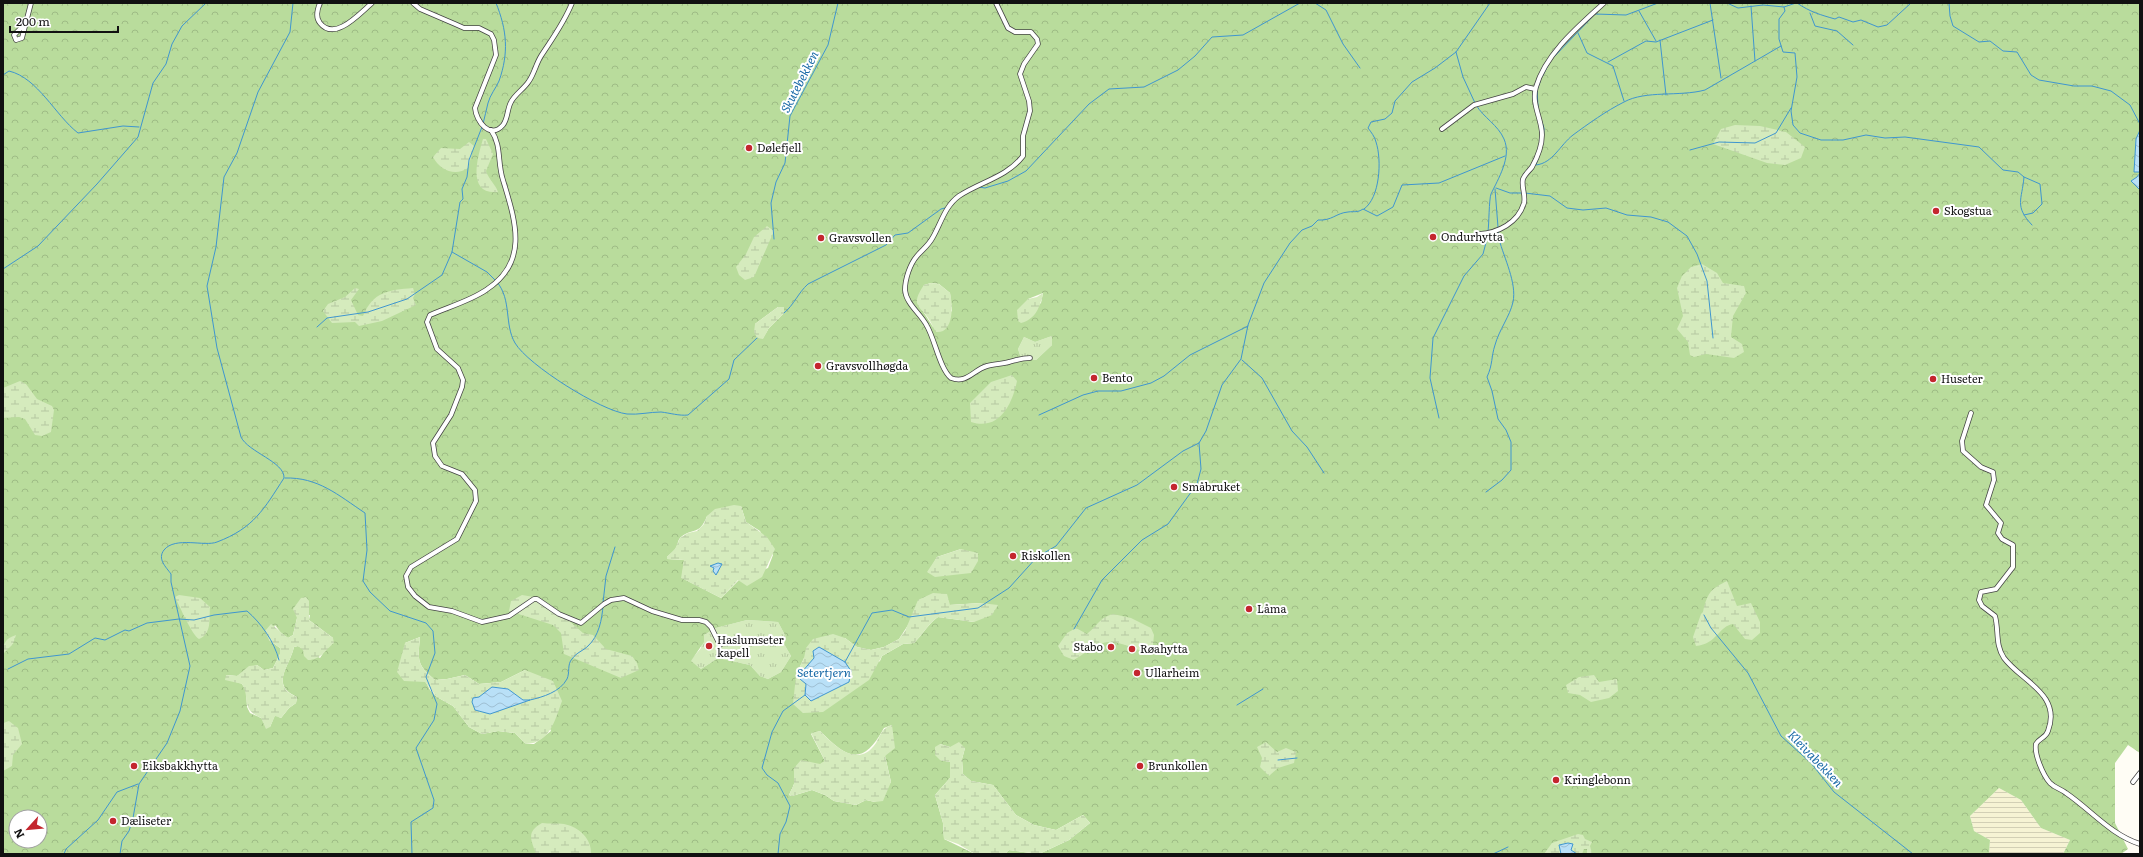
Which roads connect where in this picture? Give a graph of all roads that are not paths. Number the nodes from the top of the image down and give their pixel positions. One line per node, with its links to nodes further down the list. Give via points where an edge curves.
1 (31, 3): 8 (street)
2 (320, 3): 3 (street, via 317,11 319,22 326,28 334,29 347,24)
3 (372, 3)
4 (413, 3): 11 (street, via 420,9 464,28 479,28 491,34 496,55 475,108 475,116 479,122 484,128)
5 (572, 3): 11 (street, via 530,80 511,101 506,121 502,127)
6 (996, 3): 13 (street, via 1008,28 1016,32 1031,32 1038,44 1020,74 1030,111 1024,132 1023,156 1009,169 991,180 976,185 953,201 940,220 933,238 913,262 905,290 911,304 927,325 943,368 951,378 960,381 987,366)
7 (1604, 3): 9 (street, via 1552,56)
8 (26, 23)
9 (1535, 88): 10 (street, via 1526,87 1513,94 1474,106); 12 (street, via 1535,102 1542,136 1536,157 1523,178 1524,203 1507,225 1493,232 1479,234)
10 (1442, 128)
11 (491, 130): 15 (street, via 497,139 501,175 516,225 513,256 496,283 485,291 430,315 426,322 437,349 458,368 463,380 451,415 433,443 435,456 442,466 458,471 467,479 475,490 476,501 457,540 411,567 406,576 408,587 429,607 486,622 517,612 537,599 559,614 581,623 604,604 624,598 652,611 682,620 706,622)
12 (1476, 238)
13 (1030, 358)
14 (1971, 413): 18 (street, via 1962,441 1963,451 1981,467 1993,472 1994,480 1986,505 2001,523 1999,537 2010,542 2014,548 2011,572 2003,578 1996,589 1981,592 1978,600 1995,616 1998,645 2004,657 2045,698 2050,721 2046,736 2036,744 2034,751 2055,788 2066,793 2101,823)
15 (720, 645)
16 (2140, 774): 17 (street)
17 (2133, 782)
18 (2140, 844)

